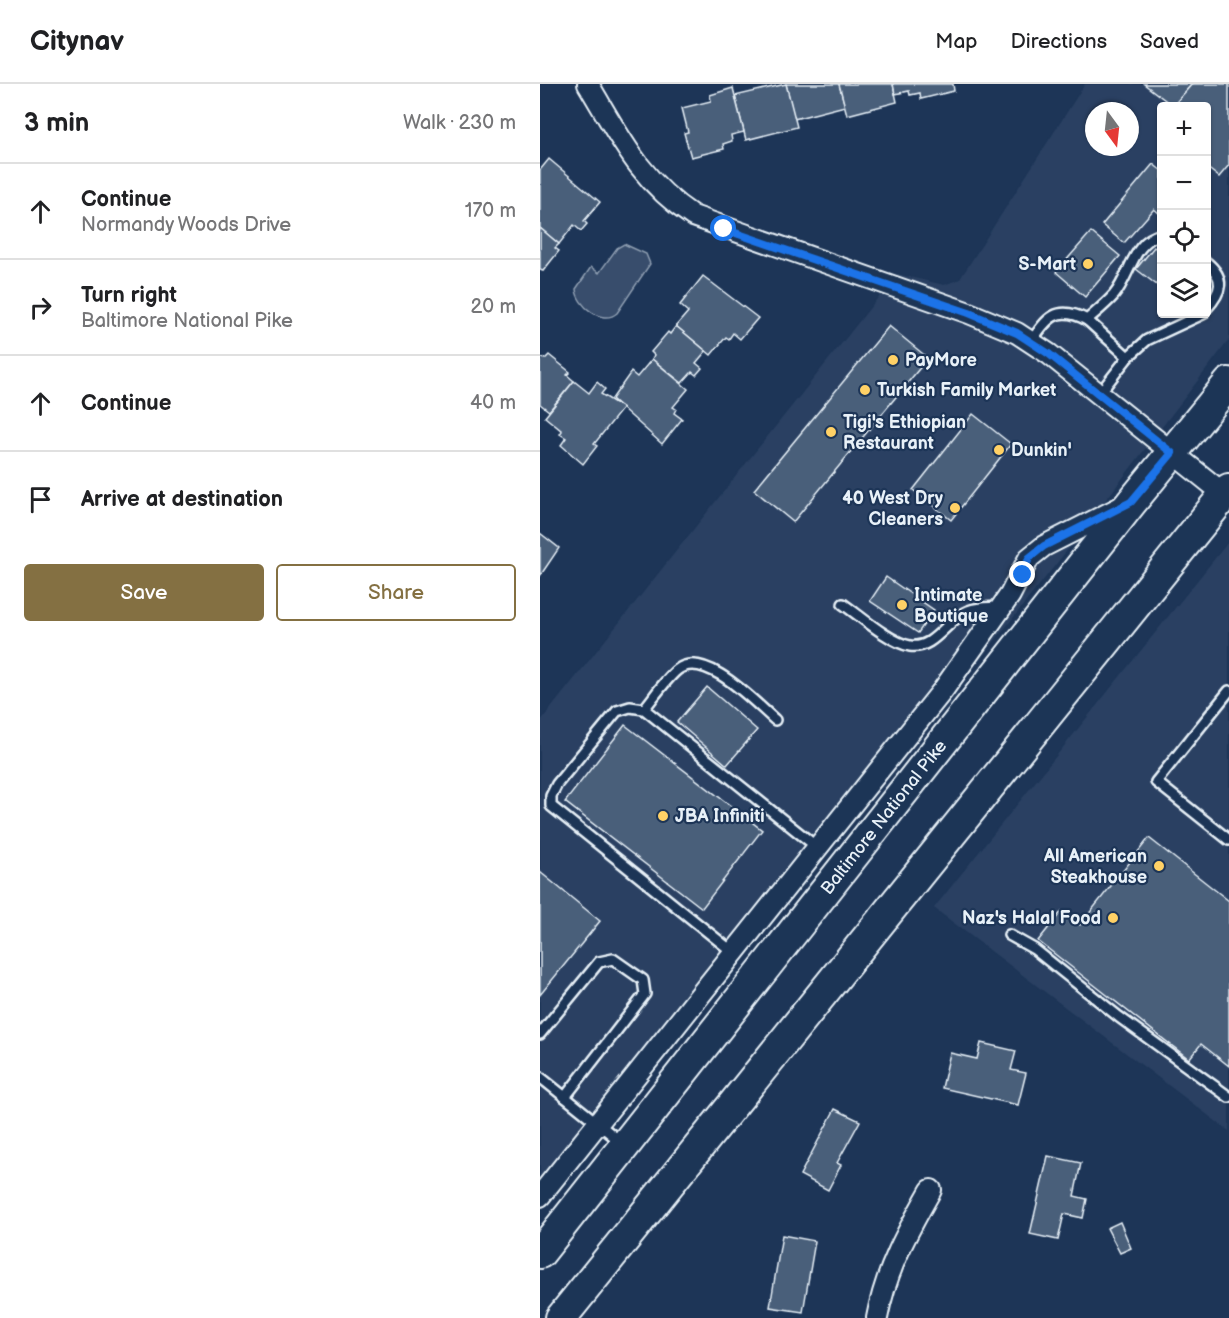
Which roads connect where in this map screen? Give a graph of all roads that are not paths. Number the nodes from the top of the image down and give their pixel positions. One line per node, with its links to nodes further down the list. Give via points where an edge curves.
1 (588, 84): 7 (street, via 650,183 693,216 969,313)
2 (1157, 235): 6 (lane, via 1143,245 1114,294)
3 (1211, 266): 4 (lane, via 1221,282 1218,296)
4 (1211, 304)
5 (1194, 318): 8 (lane, via 1147,340)
6 (1087, 320): 7 (lane, via 1072,312 1058,314 1046,320); 8 (lane)
7 (1031, 342): 10 (street)
8 (1128, 357): 10 (lane)
9 (1229, 383): 11 (main road, Baltimore National Pike)
10 (1099, 394): 11 (street)
11 (1172, 453): 12 (street); 13 (main road, Baltimore National Pike)
12 (1227, 494): 32 (main road)
13 (1131, 502): 15 (street, via 1044,546 1029,558 1023,575); 28 (main road, Baltimore National Pike)
14 (843, 604): 15 (lane, via 911,647 924,645 967,611)
15 (1000, 608): 20 (street, via 943,690)
16 (1229, 691): 19 (lane, via 1156,782)
17 (644, 710): 18 (lane, via 679,668 698,664 720,673); 20 (lane); 22 (lane, via 630,707 617,711 557,784 551,806)
18 (775, 720)
19 (1229, 840)
20 (818, 848): 22 (street)
21 (1009, 935): 26 (lane, via 1034,949)
22 (734, 953): 27 (street)
23 (540, 1034): 25 (lane, via 599,962 613,959 643,980 645,994)
24 (540, 1077): 25 (lane)
25 (565, 1097): 27 (lane)
26 (1229, 1097)
27 (598, 1124): 28 (lane); 30 (street)
28 (625, 1145): 31 (main road, Baltimore National Pike)
29 (931, 1190): 33 (street, via 895,1255)
30 (540, 1196)
31 (540, 1253)
32 (561, 1318)
33 (877, 1318)

